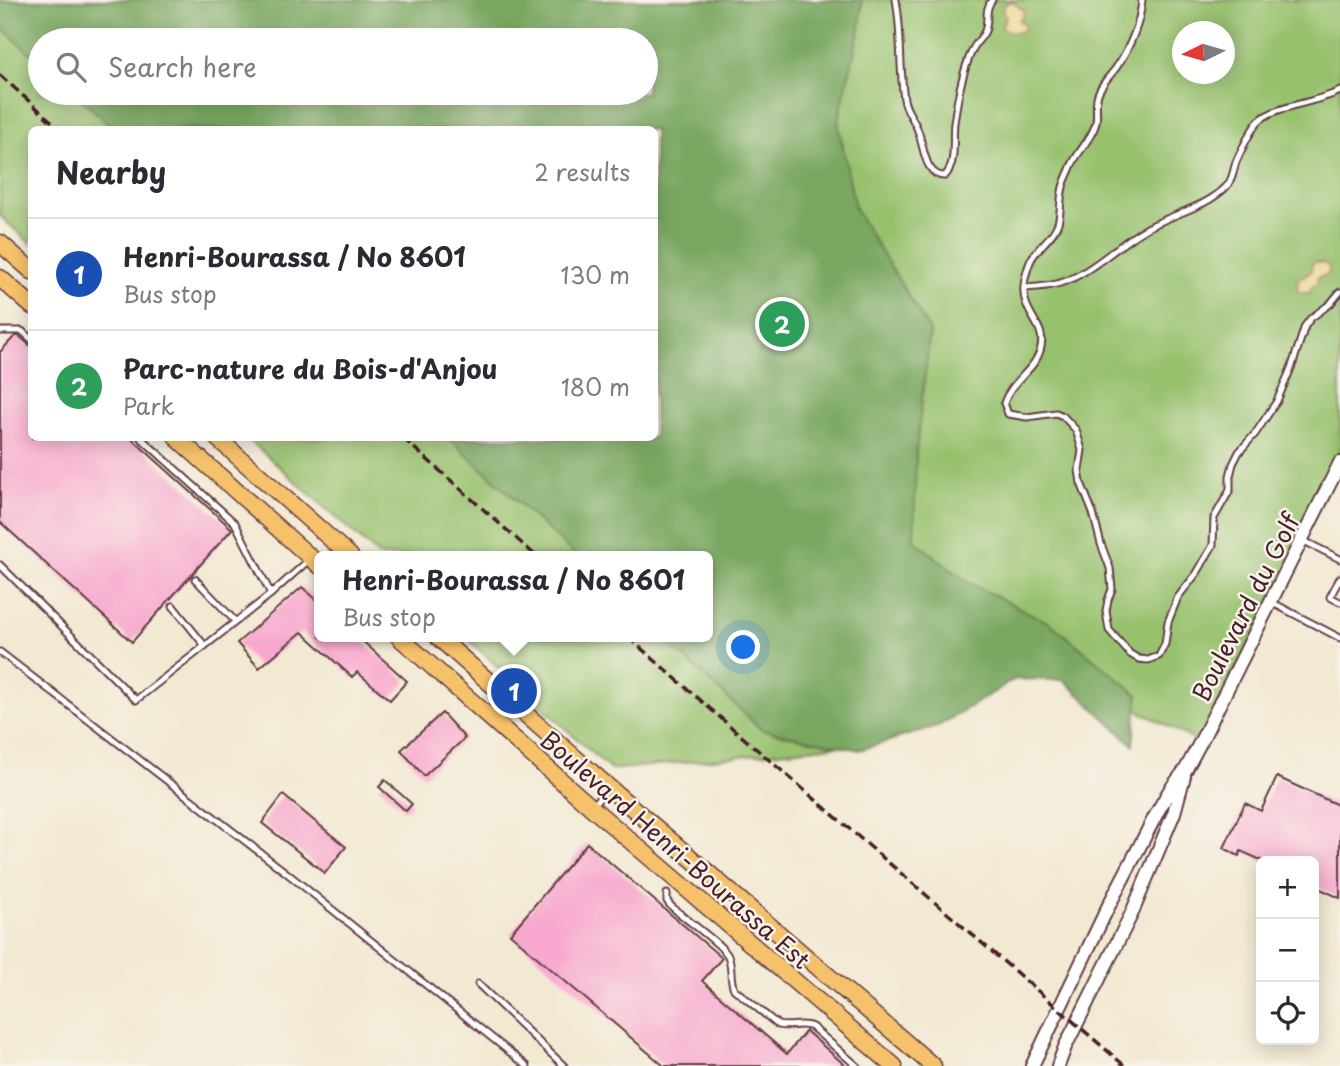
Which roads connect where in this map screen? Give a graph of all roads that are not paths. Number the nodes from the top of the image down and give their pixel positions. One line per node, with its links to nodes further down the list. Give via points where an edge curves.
1 (896, 0): 2 (lane, via 904,100 926,162 939,176 946,176 952,164 958,96 973,48 984,34)
2 (992, 0)
3 (1142, 0): 8 (lane, via 1133,40 1097,95 1096,125 1068,174 1059,222 1032,258)
4 (1340, 91): 8 (lane, via 1260,120 1229,184 1203,204 1150,226 1074,278)
5 (0, 243): 6 (main road)
6 (28, 268)
7 (0, 278): 10 (main road)
8 (1024, 289): 9 (lane, via 1042,344 1034,363 1007,394 1005,408 1008,414 1027,417 1056,412 1076,430 1082,450 1081,483 1110,568 1108,629 1130,654 1148,660 1159,656 1166,644 1168,622 1178,597 1213,545 1214,518 1230,490 1239,452 1277,401 1305,326)
9 (1340, 292)
10 (28, 302)
11 (0, 331): 12 (lane, via 22,331)
12 (28, 336)
13 (144, 441): 25 (lane, via 235,523)
14 (180, 441): 20 (main road)
15 (220, 441): 18 (main road)
16 (1340, 463): 17 (street, Boulevard du Golf)
17 (1301, 540): 19 (lane); 26 (street, Boulevard du Golf)
18 (341, 551)
19 (1340, 559)
20 (314, 560)
21 (314, 563): 25 (lane)
22 (0, 565): 33 (lane, via 136,701)
23 (1340, 578): 27 (lane, via 1331,597)
24 (195, 579): 29 (lane)
25 (271, 594): 29 (lane)
26 (1271, 602): 30 (lane); 35 (street, Boulevard du Golf)
27 (1340, 602)
28 (173, 606): 33 (lane)
29 (235, 621): 33 (lane)
30 (1340, 638)
31 (405, 642): 37 (main road, Boulevard Henri-Bourassa Est)
32 (445, 642): 36 (main road, Boulevard Henri-Bourassa Est)
33 (205, 646)
34 (0, 652): 40 (lane)
35 (1186, 769): 45 (street, Boulevard du Golf, via 1153,821); 46 (street, Boulevard du Golf, via 1174,813 1131,915)
36 (607, 786): 37 (lane); 44 (main road, Boulevard Henri-Bourassa Est)
37 (593, 808): 43 (main road, Boulevard Henri-Bourassa Est)
38 (667, 894): 42 (lane, via 670,905 725,951 734,989 778,1025 812,1027)
39 (478, 984): 41 (lane)
40 (527, 1066)
41 (564, 1066)
42 (858, 1066)
43 (894, 1066)
44 (933, 1066)
45 (1032, 1066)
46 (1058, 1066)

